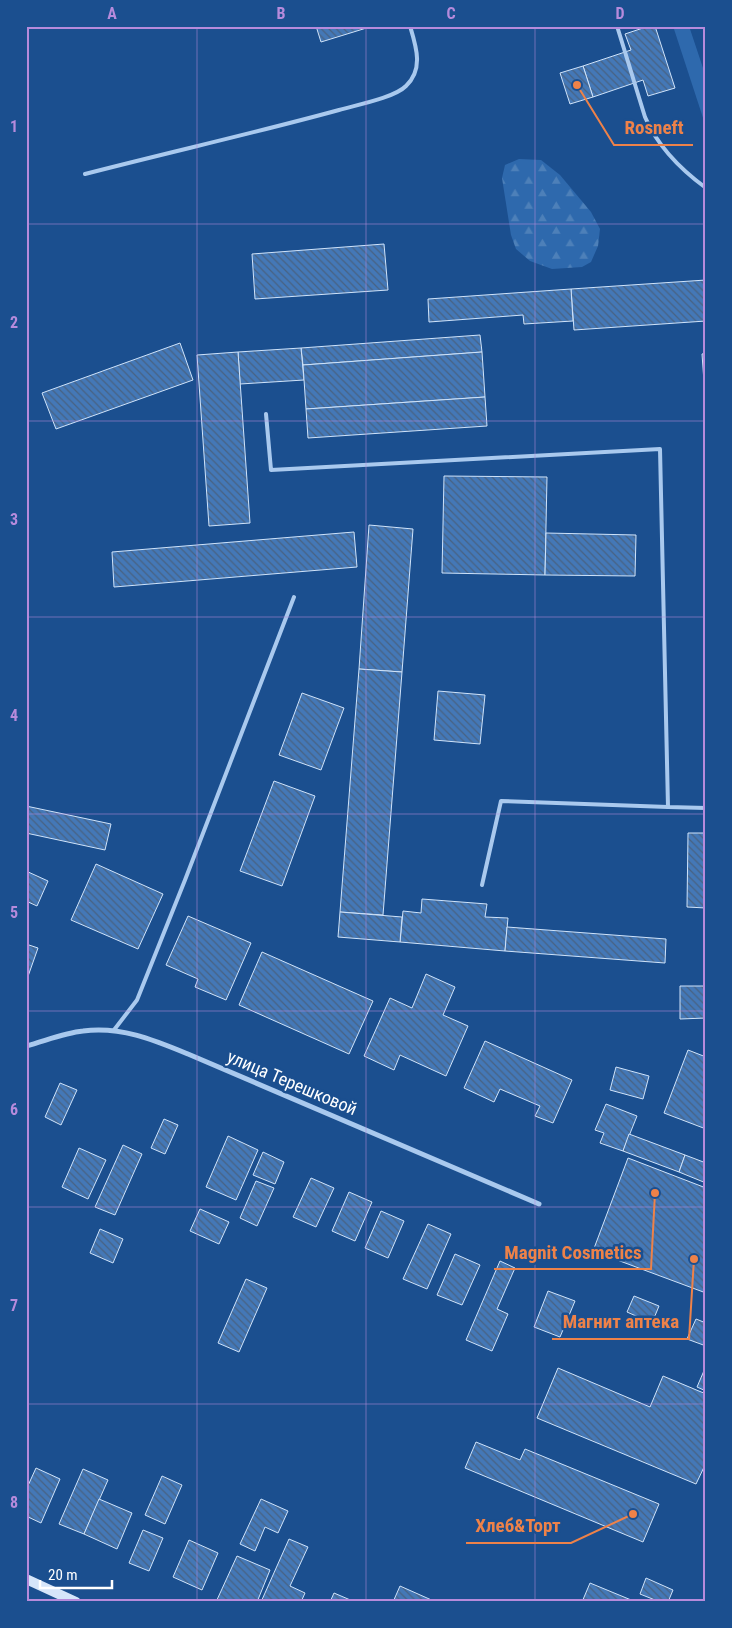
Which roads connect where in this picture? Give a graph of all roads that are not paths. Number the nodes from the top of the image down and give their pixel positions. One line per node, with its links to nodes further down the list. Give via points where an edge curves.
1 (410, 26): 3 (lane, via 418,62 414,75 401,91)
2 (617, 26): 4 (lane, via 651,130 675,162)
3 (85, 174)
4 (706, 188)
5 (266, 414): 7 (lane, via 271,470 660,449)
6 (294, 597): 10 (lane, via 137,1000)
7 (668, 806): 8 (lane); 9 (lane, via 501,801)
8 (706, 808)
9 (482, 884)
10 (114, 1030): 11 (street, улица Терешковой, via 82,1031); 12 (street, улица Терешковой, via 139,1035 188,1054)
11 (26, 1046)
12 (539, 1204)
13 (26, 1579): 14 (street)
14 (76, 1602)

